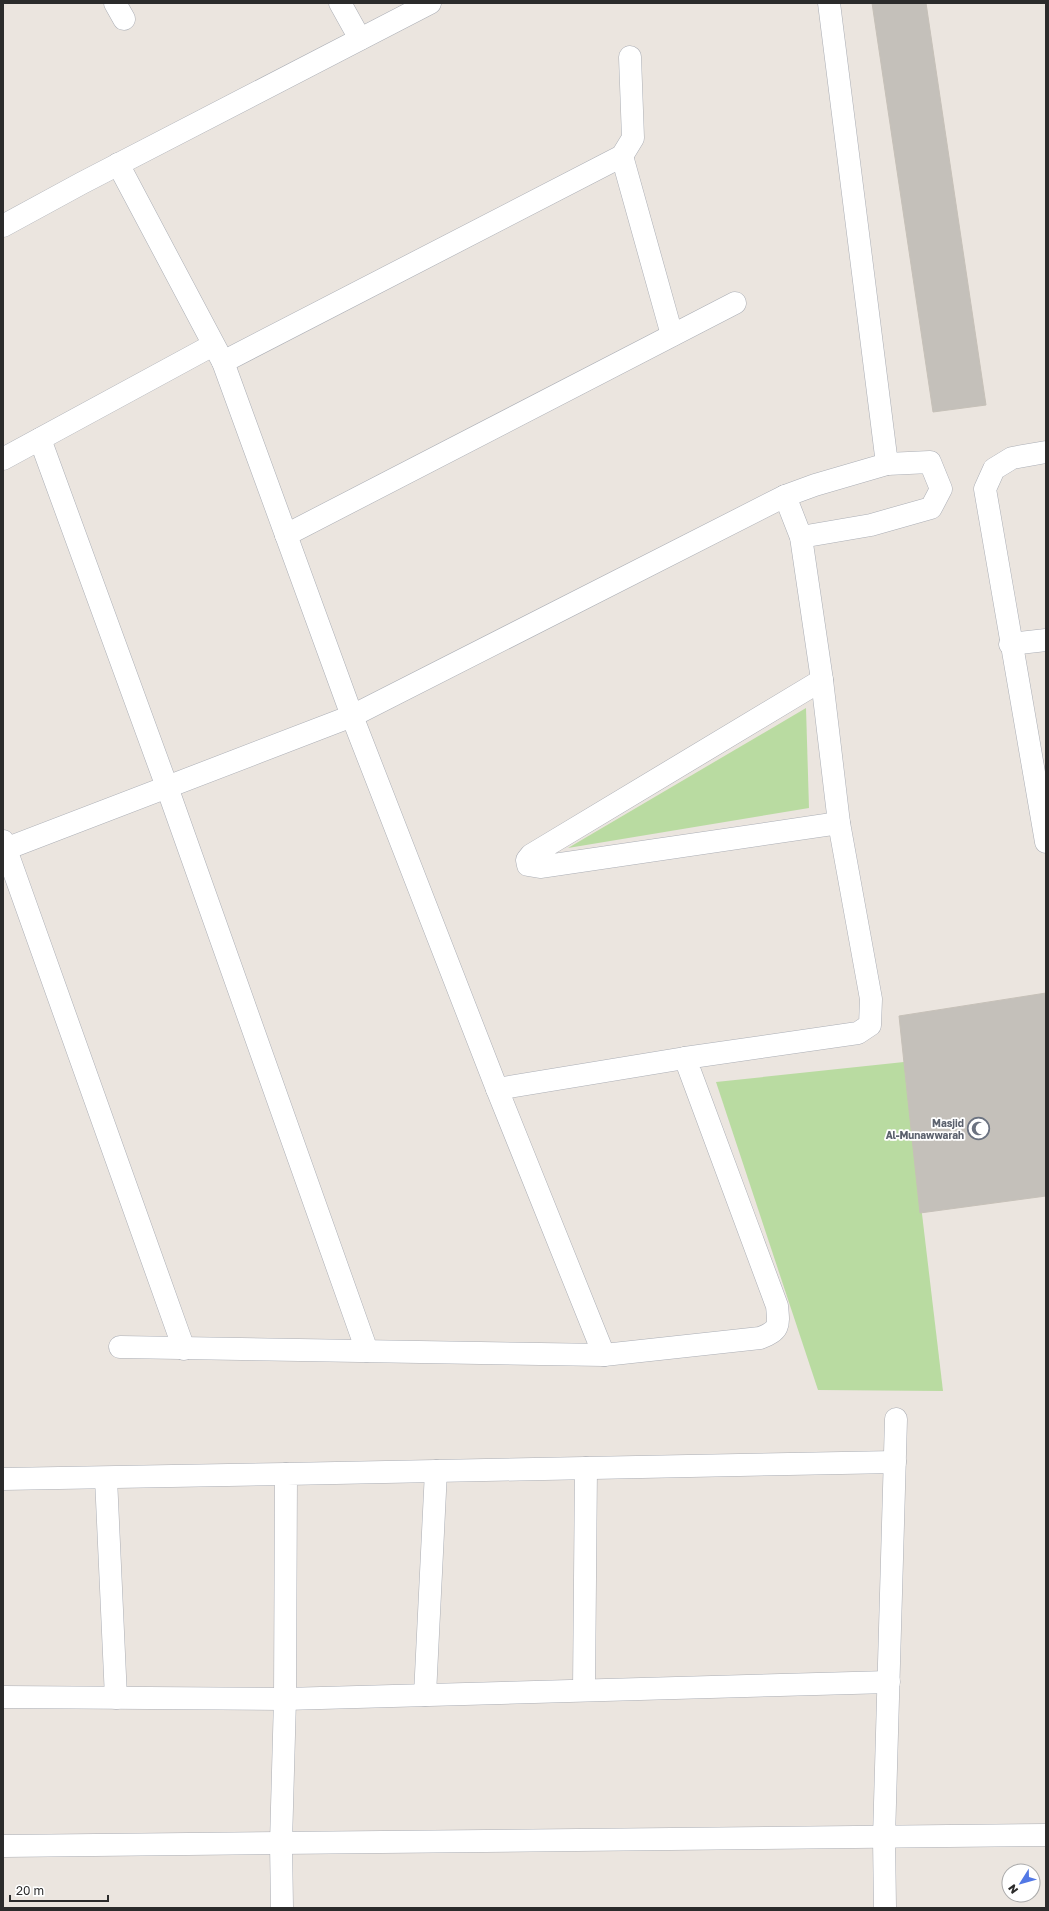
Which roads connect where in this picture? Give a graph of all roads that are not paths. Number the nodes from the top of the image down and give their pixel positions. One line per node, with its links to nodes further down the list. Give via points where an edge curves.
1 (340, 3): 4 (street)
2 (430, 3): 4 (street)
3 (829, 3): 15 (street)
4 (360, 39): 7 (street)
5 (630, 57): 6 (street, via 633,138)
6 (622, 156): 10 (street); 11 (street)
7 (118, 164): 8 (street); 11 (street)
8 (3, 226)
9 (735, 303): 10 (street)
10 (672, 335): 17 (street)
11 (218, 353): 12 (street); 17 (street)
12 (40, 439): 14 (street); 23 (street)
13 (1046, 452): 20 (street, via 1012,458 994,468 984,489)
14 (3, 459)
15 (887, 464): 16 (street); 18 (street, via 930,462 941,489 931,508 870,525)
16 (785, 496): 18 (street); 22 (street)
17 (286, 535): 22 (street)
18 (801, 537): 21 (street)
19 (1046, 640): 20 (street)
20 (1010, 644): 24 (street)
21 (822, 680): 25 (street); 25 (street, via 531,855 528,865 540,867)
22 (352, 716): 23 (street); 29 (street)
23 (167, 787): 27 (street); 32 (street)
24 (1043, 809): 26 (street)
25 (839, 823): 28 (street, via 871,999 870,1025 858,1033)
26 (1046, 842)
27 (4, 847): 31 (street)
28 (685, 1058): 29 (street); 33 (street, via 777,1306 779,1323 774,1332 760,1338)
29 (497, 1089): 33 (street)
30 (120, 1348): 31 (street)
31 (184, 1348): 32 (street)
32 (367, 1351): 33 (street)
33 (604, 1355)
34 (896, 1419): 35 (street)
35 (895, 1462): 36 (street); 41 (street)
36 (586, 1468): 37 (street); 42 (street)
37 (436, 1471): 38 (street); 43 (street)
38 (286, 1474): 39 (street); 46 (street)
39 (106, 1478): 40 (street); 45 (street)
40 (3, 1479)
41 (889, 1682): 42 (street); 48 (street)
42 (584, 1690): 43 (street)
43 (425, 1695): 46 (street)
44 (3, 1697): 45 (street)
45 (116, 1698): 46 (street)
46 (285, 1699): 49 (street)
47 (1046, 1835): 48 (street)
48 (884, 1838): 49 (street); 52 (street)
49 (281, 1843): 50 (street); 51 (street)
50 (3, 1846)
51 (282, 1908)
52 (885, 1908)

